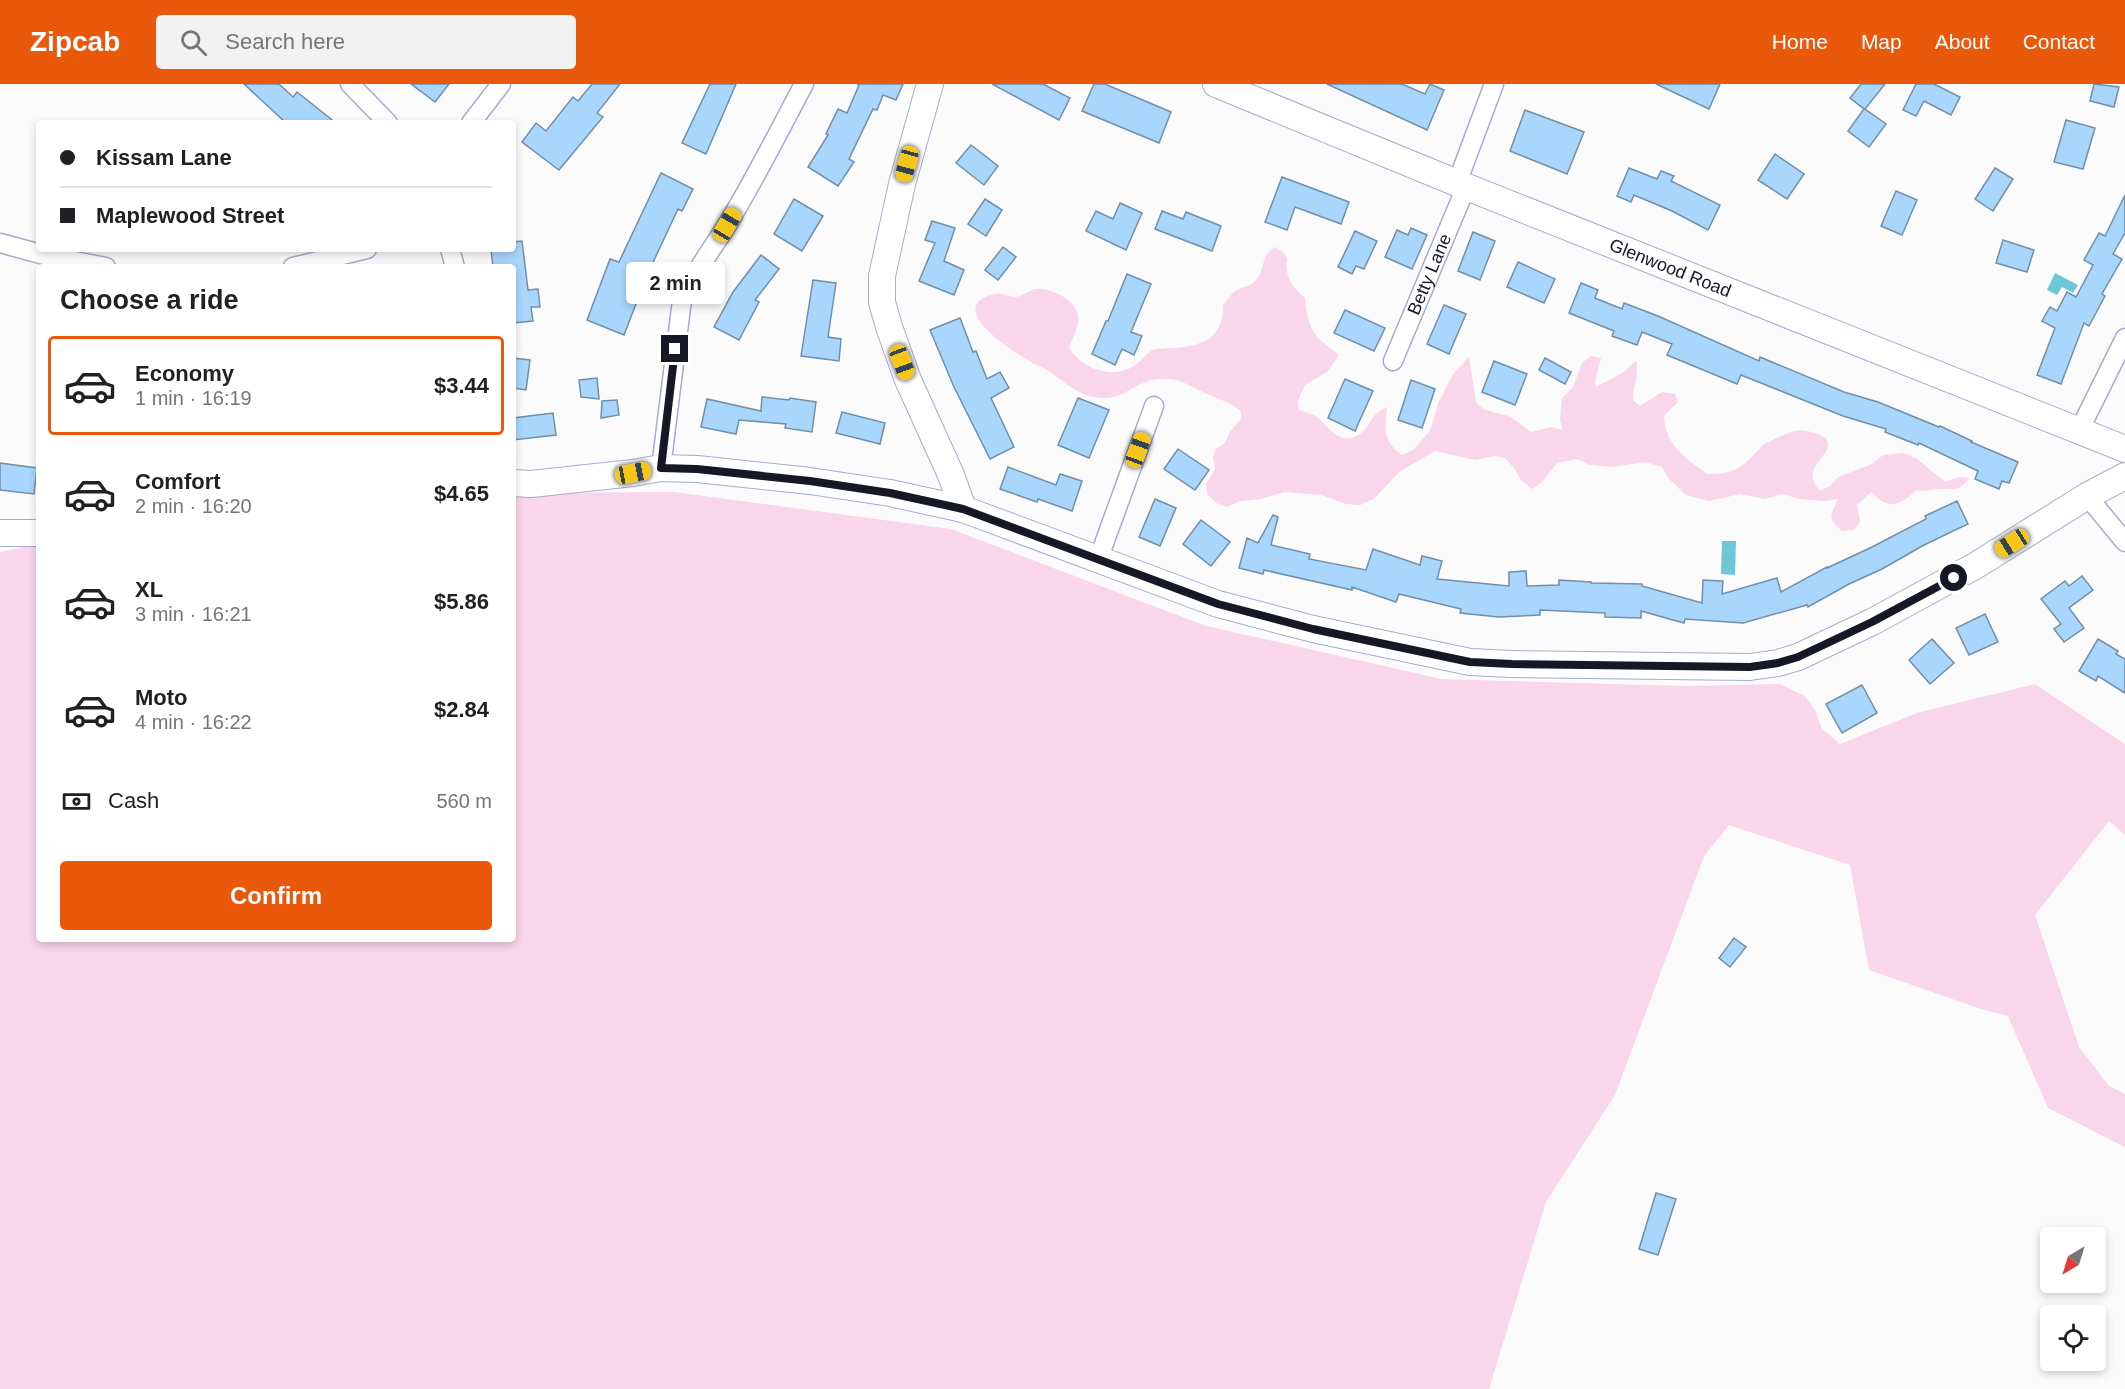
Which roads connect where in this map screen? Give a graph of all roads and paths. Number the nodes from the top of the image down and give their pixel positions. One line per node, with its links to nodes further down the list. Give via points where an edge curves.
1 (350, 84): 7 (street)
2 (501, 84): 8 (street)
3 (804, 84): 19 (street, via 682,300)
4 (930, 84): 23 (street, via 886,253 882,302 908,380)
5 (1216, 84): 9 (street, Glenwood Road)
6 (1494, 84): 9 (street, Betty Lane)
7 (385, 120)
8 (473, 120)
9 (1461, 185): 15 (street, Betty Lane); 17 (street, Glenwood Road)
10 (0, 243): 12 (street)
11 (354, 252): 13 (street)
12 (90, 264)
13 (304, 264)
14 (2125, 338): 17 (street)
15 (1393, 361)
16 (1154, 406): 27 (street)
17 (2079, 431): 18 (street, Glenwood Road)
18 (2125, 450)
19 (661, 468): 21 (street); 23 (street, via 810,481)
20 (2125, 476): 22 (street)
21 (516, 483)
22 (2087, 496): 26 (street); 27 (street, via 1975,566 1872,622 1798,657 1750,667 1470,662 1313,629 1218,604)
23 (963, 509): 27 (street)
24 (0, 533): 25 (street)
25 (36, 533)
26 (2125, 542)
27 (1098, 560)

